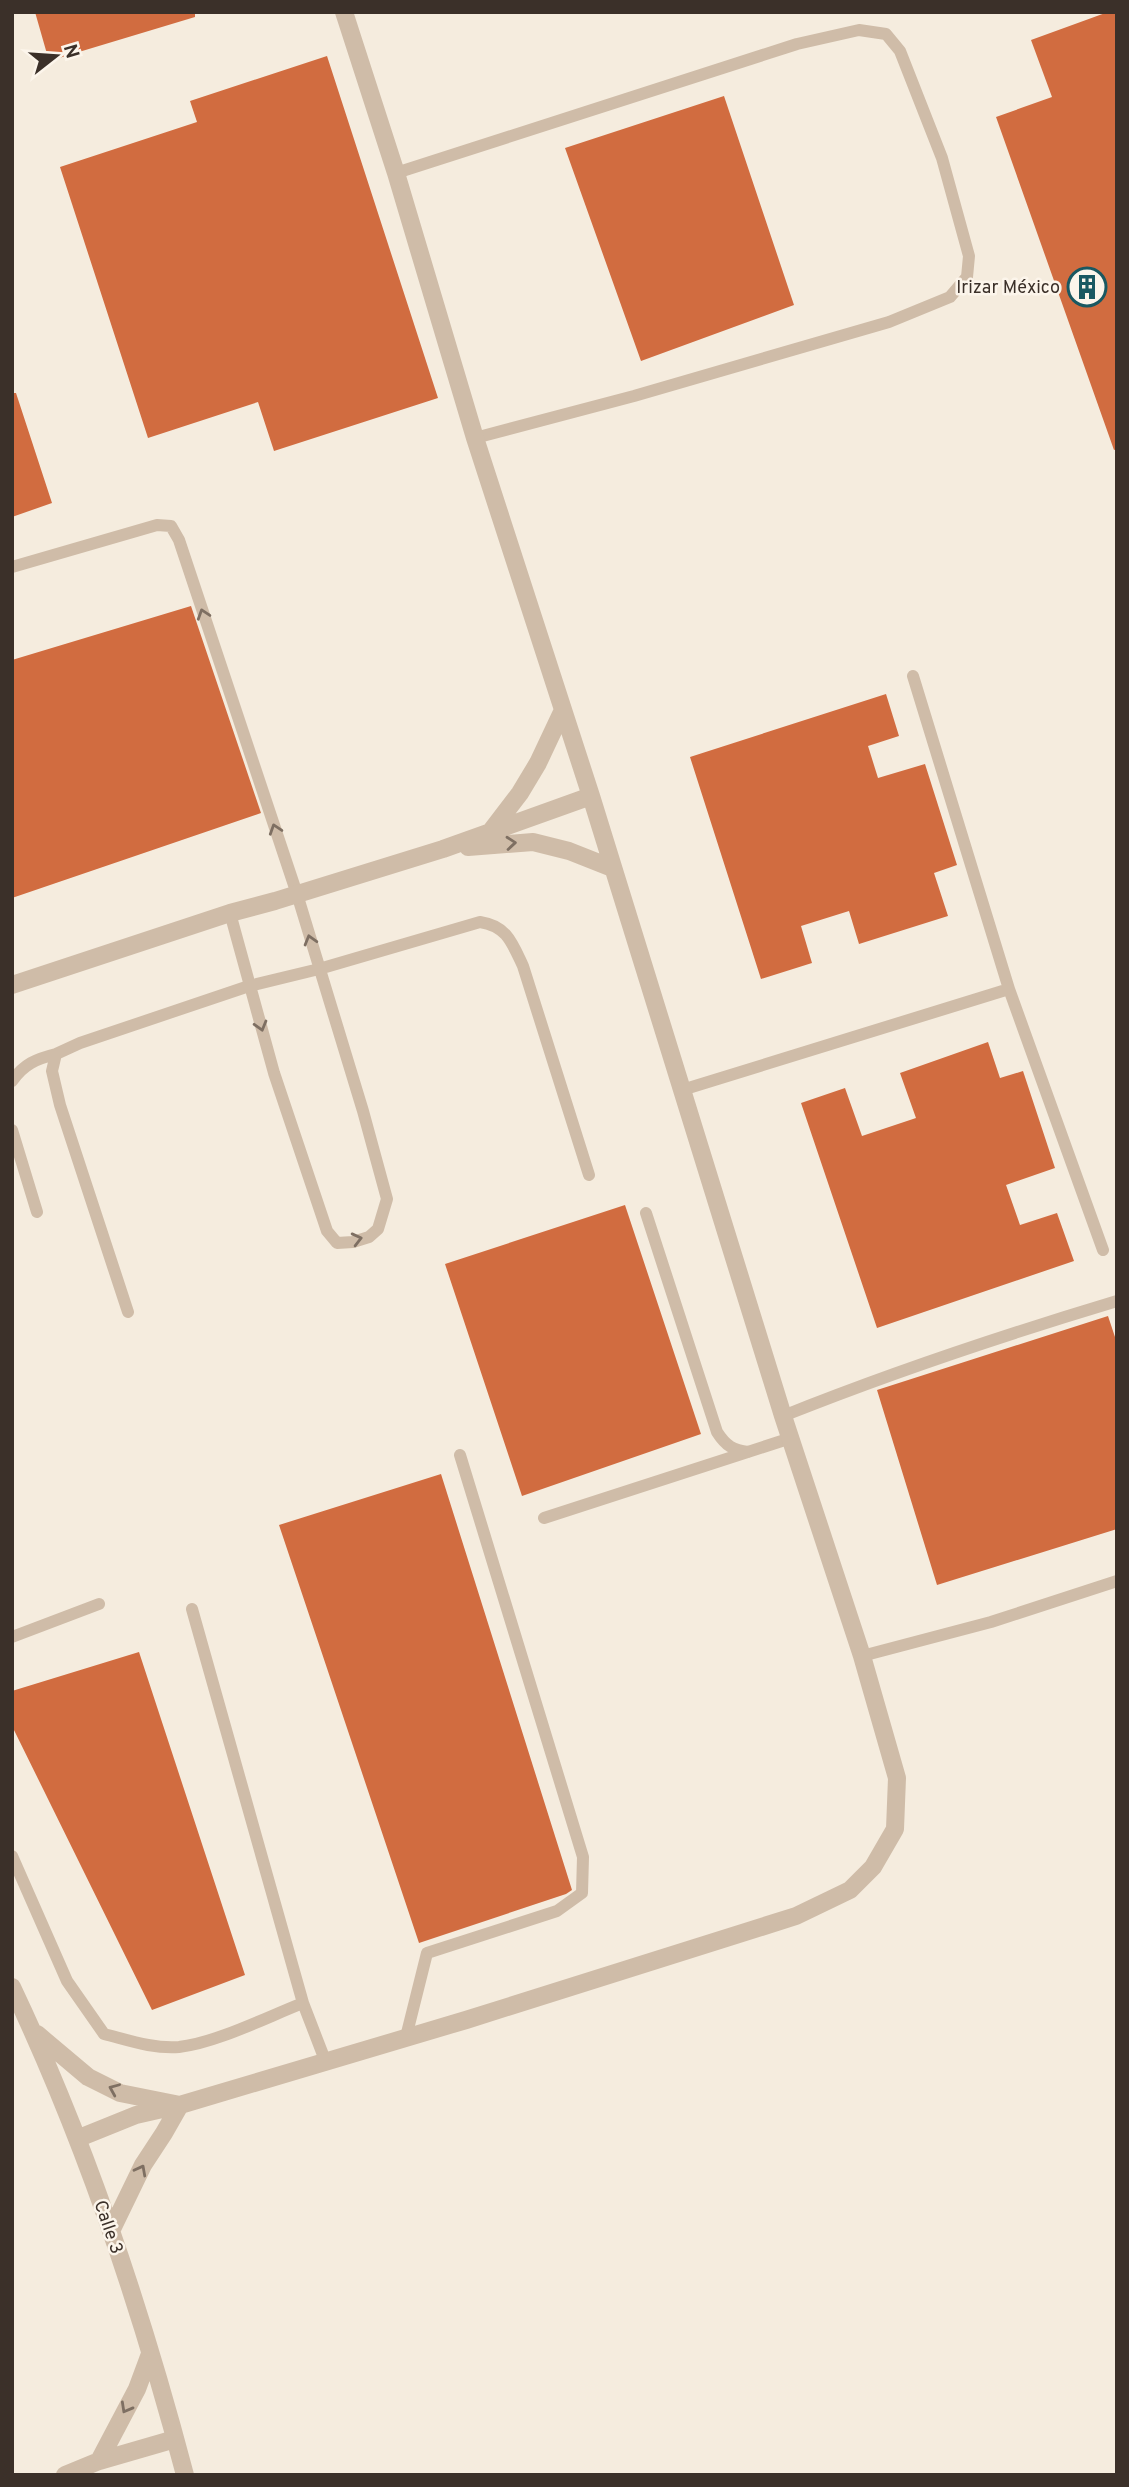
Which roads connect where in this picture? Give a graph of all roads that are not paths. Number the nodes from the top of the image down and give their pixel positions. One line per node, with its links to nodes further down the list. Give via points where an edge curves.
1 (344, 12): 2 (street)
2 (396, 173): 3 (street); 3 (lane, via 797,44 859,30 886,34 900,51 942,158 969,256 967,277 950,297 889,322)
3 (475, 438): 6 (street)
4 (12, 567): 11 (lane, one-way to 4, via 171,526 157,525)
5 (913, 676): 16 (lane)
6 (562, 712): 7 (street); 8 (street, via 538,764)
7 (591, 796): 8 (street); 10 (street)
8 (491, 831): 9 (street)
9 (443, 849): 10 (street, one-way to 10, via 533,842); 11 (street)
10 (612, 868): 19 (street)
11 (297, 894): 12 (street); 13 (lane, one-way to 11)
12 (230, 913): 14 (street); 15 (lane)
13 (319, 969): 15 (lane); 15 (lane, one-way to 13, via 327,1231 337,1243 353,1242 378,1229 387,1199); 21 (lane, via 480,922 496,924 511,940 523,966)
14 (12, 985)
15 (250, 986): 17 (lane)
16 (1009, 989): 19 (lane); 24 (lane)
17 (56, 1054): 18 (lane, via 35,1059); 26 (lane, via 52,1071 60,1105)
18 (12, 1081)
19 (682, 1090): 27 (street)
20 (12, 1130): 22 (lane)
21 (589, 1175)
22 (37, 1212)
23 (646, 1213): 29 (lane, via 717,1432 734,1450)
24 (1102, 1250)
25 (1117, 1301): 27 (lane, via 1020,1330)
26 (128, 1312)
27 (783, 1416): 28 (street)
28 (791, 1438): 29 (lane); 36 (street)
29 (748, 1452): 31 (lane)
30 (460, 1455): 41 (lane, via 583,1857 582,1893 557,1911 427,1953)
31 (544, 1518)
32 (1117, 1581): 36 (lane, via 991,1622)
33 (99, 1604): 35 (lane)
34 (192, 1609): 39 (lane)
35 (12, 1637)
36 (862, 1656): 41 (street, via 897,1778 895,1829 873,1867 850,1890 796,1916)
37 (12, 1856): 39 (lane, via 67,1981 104,2034 148,2046 180,2047)
38 (12, 1987): 40 (street, Calle 3)
39 (303, 2003): 42 (lane)
40 (34, 2032): 43 (street, one-way to 40, via 120,2093 88,2077); 44 (street, Calle 3)
41 (406, 2037): 42 (street)
42 (325, 2060): 43 (street)
43 (180, 2105): 44 (street, via 136,2115); 45 (street, one-way to 43, via 143,2165)
44 (79, 2138): 45 (street, Calle 3)
45 (111, 2231): 46 (street, Calle 3)
46 (150, 2354): 47 (street, Calle 3); 48 (street, one-way to 48)
47 (175, 2439): 48 (street); 49 (street, Calle 3)
48 (99, 2461): 50 (street)
49 (184, 2474)
50 (65, 2475)

